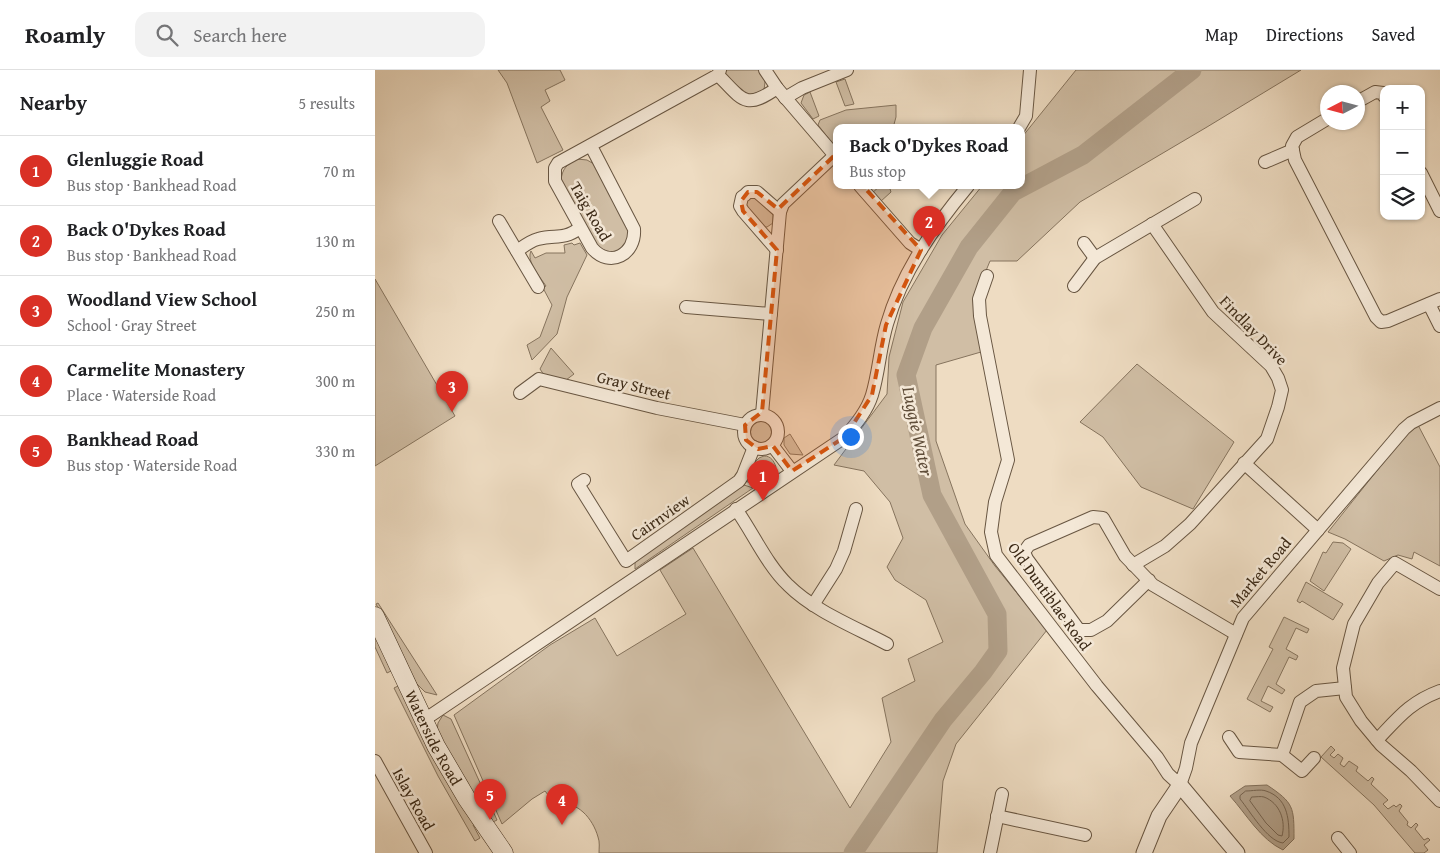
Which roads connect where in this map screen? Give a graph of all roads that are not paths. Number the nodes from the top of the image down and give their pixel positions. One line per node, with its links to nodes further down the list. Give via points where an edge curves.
1 (765, 70): 5 (street)
2 (847, 70): 5 (street, Taig Road)
3 (1031, 70): 9 (street, via 1026,116)
4 (719, 73): 5 (street, Taig Road, via 740,98 747,101); 10 (street, Taig Road)
5 (781, 93): 12 (street)
6 (1380, 93): 7 (street)
7 (1365, 98)
8 (1320, 123): 11 (street, via 1297,137)
9 (1021, 124)
10 (591, 146): 23 (street, Taig Road, via 555,168 555,181); 23 (street, Taig Road, via 631,222 633,243 621,256 603,257 592,248)
11 (1293, 150): 14 (street); 32 (street, via 1295,160 1376,317 1381,322 1388,322)
12 (833, 155)
13 (833, 159): 20 (street, via 783,204)
14 (1265, 162)
15 (1422, 175): 19 (street)
16 (863, 189): 26 (street, via 910,243)
17 (966, 189): 26 (street)
18 (1195, 198): 22 (street)
19 (1440, 211)
20 (780, 212): 25 (street); 25 (street, via 757,192 749,192 741,201 743,212)
21 (499, 221): 27 (street)
22 (1152, 224): 28 (street); 42 (street, Findlay Drive, via 1213,312 1271,366 1279,378 1278,407 1267,439)
23 (580, 228): 27 (street, via 562,237 540,238)
24 (1084, 243): 28 (street)
25 (777, 250): 34 (street)
26 (921, 250): 43 (street, via 886,324 872,395 862,416 845,437)
27 (517, 251): 31 (street)
28 (1095, 258): 30 (street)
29 (987, 276): 63 (street, Old Duntiblae Road, via 979,299 980,316 1008,460 995,502 991,532 996,555 1097,686)
30 (1074, 286)
31 (538, 287)
32 (1435, 302): 35 (street)
33 (686, 307): 34 (street)
34 (771, 314): 38 (street)
35 (1440, 326)
36 (520, 392): 39 (street, Gray Street, via 539,379 657,408)
37 (1440, 408): 47 (street, Market Road, via 1404,429)
38 (762, 414): 39 (street, via 752,417); 40 (street, via 773,419 778,429)
39 (745, 425): 41 (street, via 744,435)
40 (772, 445): 41 (street, via 763,449); 43 (street)
41 (754, 447): 44 (street, Cairnview, via 739,481 626,561 577,484)
42 (1243, 463): 47 (street); 48 (street, Findlay Drive, via 1184,529 1165,546)
43 (792, 472): 45 (street)
44 (584, 480)
45 (735, 509): 51 (street, via 776,572); 57 (street)
46 (856, 509): 51 (street, via 840,560)
47 (1318, 530): 53 (street, Market Road, via 1243,618)
48 (1133, 565): 49 (street); 49 (street, via 1103,518 1093,517 1029,545 1024,552 1079,630 1091,630 1107,621)
49 (1149, 580): 53 (street)
50 (1440, 588): 55 (street, via 1395,563 1378,583 1354,624 1343,668)
51 (813, 605): 54 (street)
52 (375, 616): 57 (main road, Waterside Road)
53 (1236, 634): 63 (street, Market Road, via 1191,743)
54 (887, 644)
55 (1345, 688): 59 (street, via 1346,697); 60 (street, via 1316,691 1300,702)
56 (1440, 691): 59 (street, via 1405,710)
57 (423, 720): 70 (main road, Waterside Road, via 450,771)
58 (1229, 738): 60 (street, via 1239,752)
59 (1377, 740): 65 (street)
60 (1282, 755): 61 (street, via 1302,771)
61 (1315, 758)
62 (375, 761): 69 (street, Islay Road)
63 (1180, 786): 72 (street, Market Road, via 1159,816); 73 (street)
64 (1002, 794): 66 (street)
65 (1440, 801)
66 (997, 816): 67 (street); 71 (street)
67 (1085, 835)
68 (1338, 838): 74 (street)
69 (426, 853)
70 (504, 853)
71 (990, 853)
72 (1144, 853)
73 (1237, 853)
74 (1350, 853)

